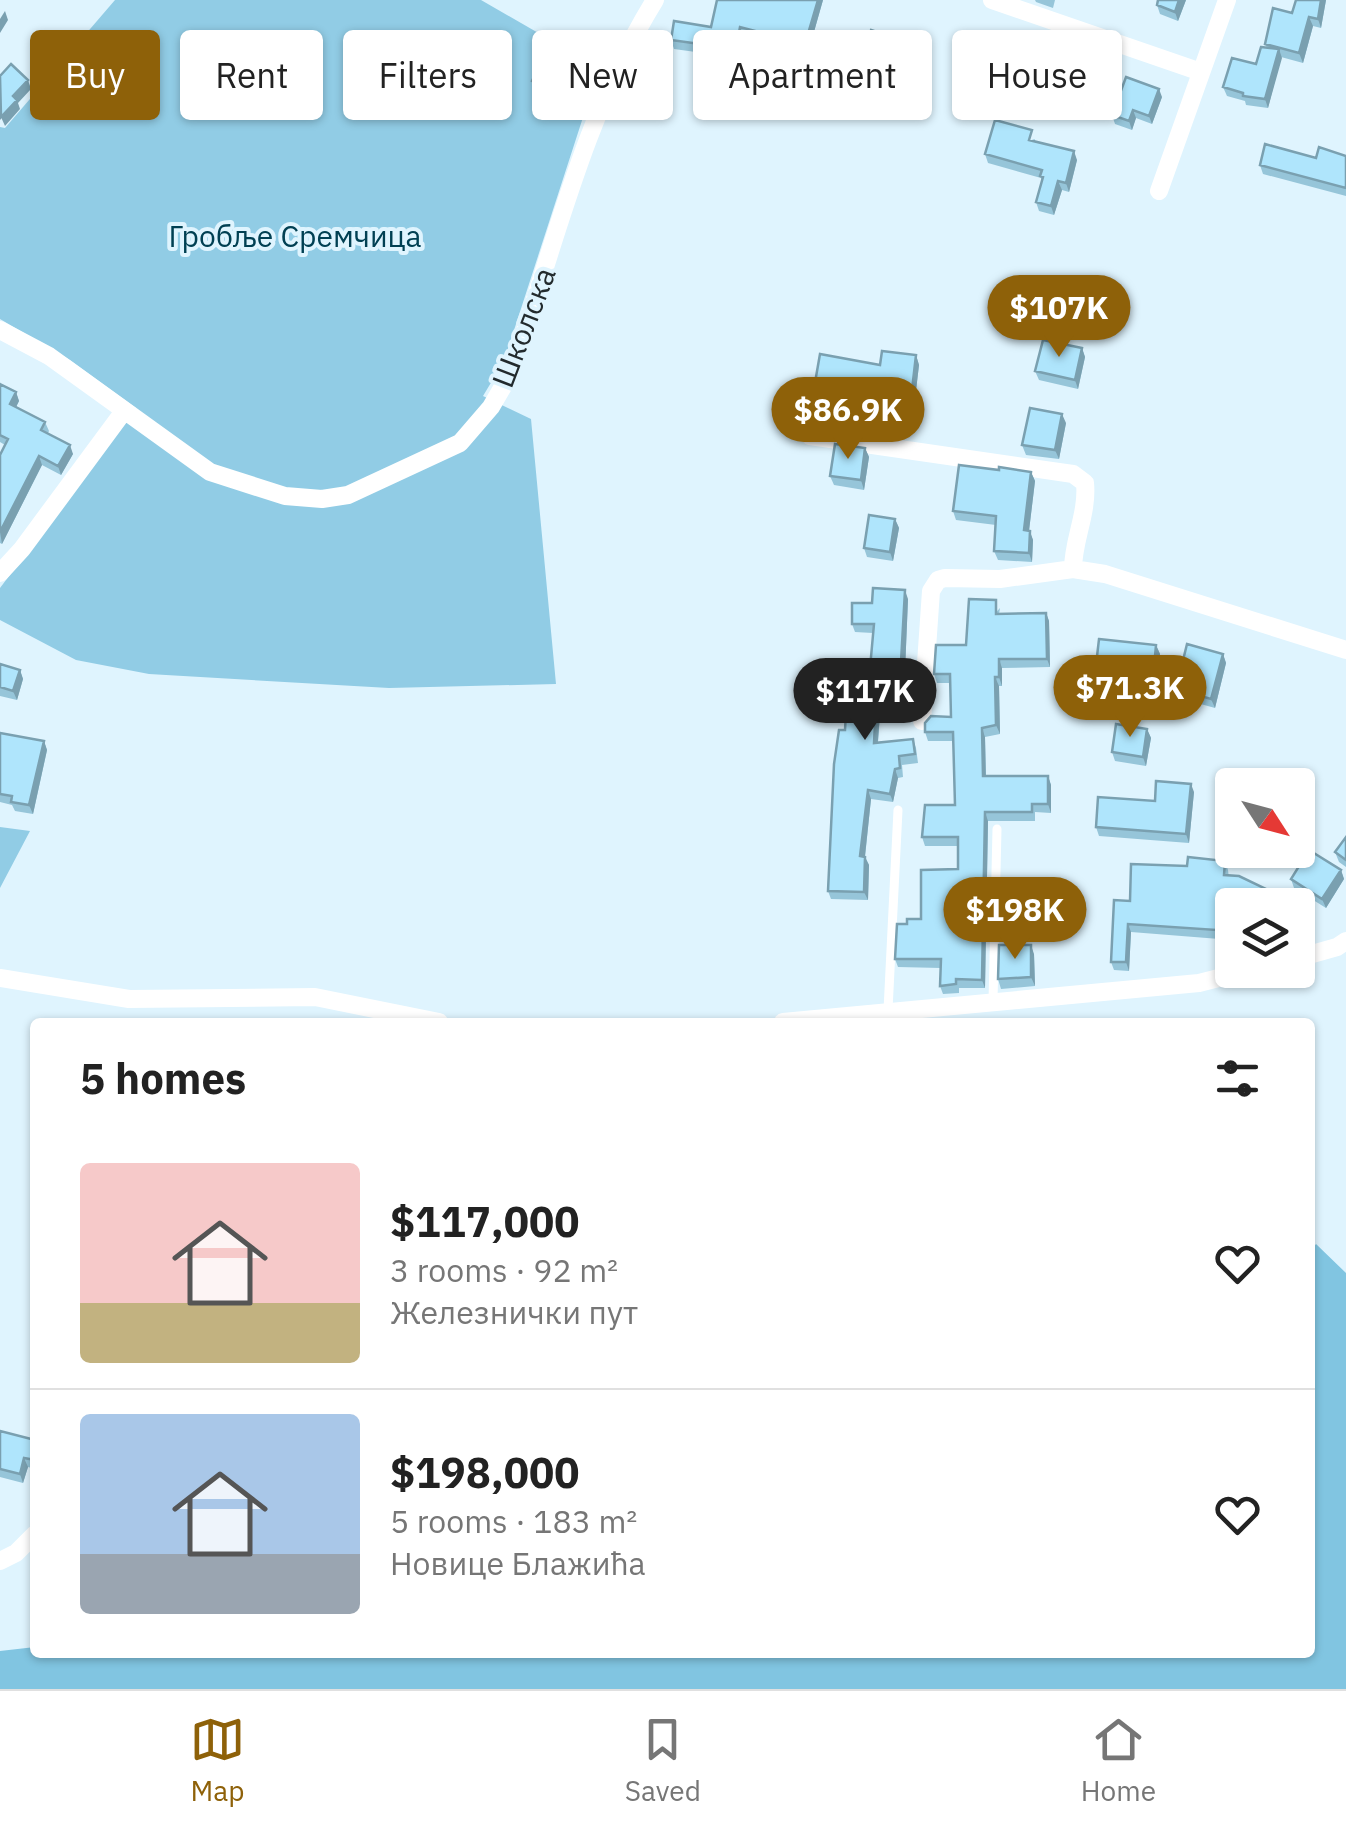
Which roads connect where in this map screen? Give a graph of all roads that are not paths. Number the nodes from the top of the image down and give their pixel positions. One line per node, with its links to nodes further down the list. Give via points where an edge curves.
1 (655, 0): 7 (street, Школска, via 604,96 512,371 460,443 348,495 285,496 210,472)
2 (992, 0): 4 (street)
3 (1227, 0): 4 (street)
4 (1201, 72): 5 (street)
5 (1159, 191)
6 (0, 330): 7 (street, Школска, via 49,356)
7 (124, 412): 10 (street)
8 (810, 436): 9 (street, via 1073,474 1086,483)
9 (1073, 570): 11 (street, via 1130,579); 12 (street, via 934,584)
10 (0, 572)
11 (1346, 650)
12 (922, 721)
13 (898, 810): 20 (lane)
14 (997, 829): 19 (lane)
15 (1346, 942): 16 (street)
16 (1315, 953)
17 (0, 978): 21 (street, via 129,999 315,997)
18 (1215, 979): 19 (street)
19 (993, 1001): 20 (street)
20 (888, 1010): 22 (street)
21 (419, 1018)
22 (818, 1018)
23 (30, 1539): 24 (street)
24 (0, 1561)

